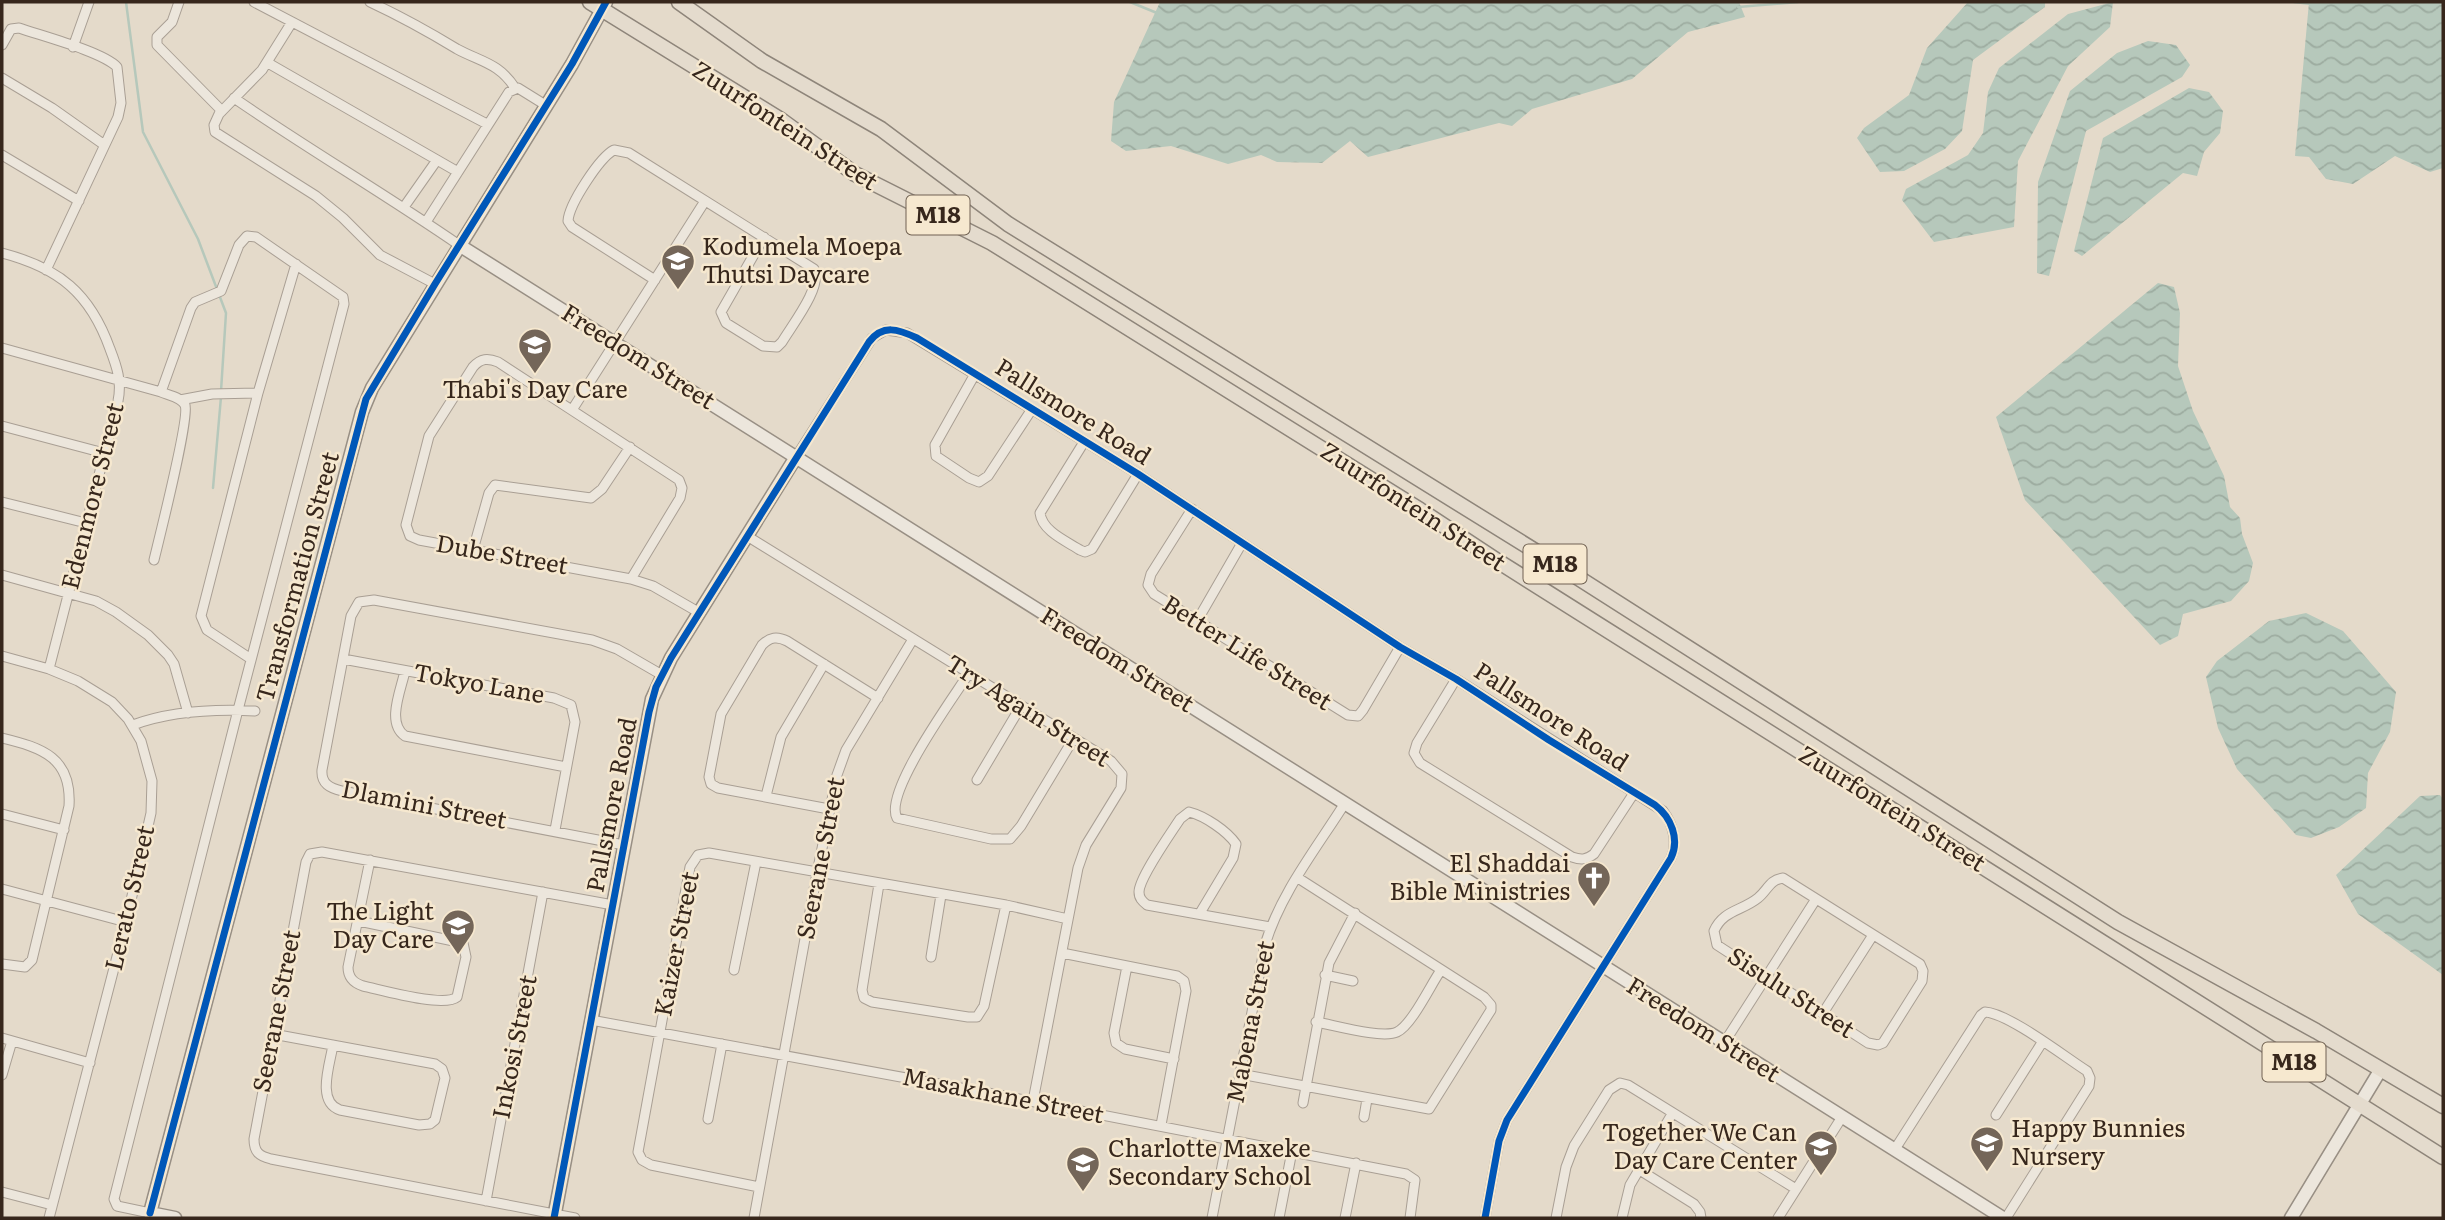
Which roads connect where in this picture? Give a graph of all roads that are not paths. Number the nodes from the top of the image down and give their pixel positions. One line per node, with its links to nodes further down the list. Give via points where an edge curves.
1 (89, 2): 9 (street)
2 (179, 2): 15 (street, via 172,22 156,37 157,45)
3 (254, 2): 7 (street)
4 (370, 2): 12 (street, via 492,64)
5 (679, 2): 131 (main road, Zuurfontein Street / M18, via 770,66 881,129 1008,224 1577,577 2107,915)
6 (599, 4): 14 (street, Transformation Street); 138 (main road, Zuurfontein Street / M18, via 781,120 855,174 1016,258)
7 (292, 22): 10 (street); 16 (street)
8 (2, 45): 9 (street, via 16,27)
9 (73, 47): 17 (street, via 117,67 120,110)
10 (268, 63): 13 (street); 19 (street)
11 (2, 78): 17 (street)
12 (515, 88): 14 (street); 16 (street)
13 (234, 98): 15 (street); 23 (street, Freedom Street)
14 (547, 106): 26 (street, Transformation Street)
15 (222, 111): 31 (street, via 214,124 219,136 316,196 380,254)
16 (487, 124): 20 (street)
17 (103, 144): 21 (street)
18 (2, 155): 21 (street)
19 (437, 160): 20 (street); 23 (street)
20 (457, 172): 24 (street)
21 (79, 201): 29 (street)
22 (705, 201): 25 (street); 30 (street); 30 (street, via 629,153 614,150 604,157 572,204 568,221 572,227)
23 (404, 207): 24 (street, Freedom Street)
24 (426, 222): 26 (street, Freedom Street)
25 (764, 237): 25 (street, via 811,266 817,275 782,342 771,348 726,323 721,312)
26 (459, 245): 31 (street, Transformation Street); 32 (street, Freedom Street)
27 (2, 253): 29 (street, Edenmore Street)
28 (296, 264): 36 (street, via 256,237 245,237 221,291 191,308); 37 (street); 62 (street, via 345,301)
29 (46, 270): 35 (street, Edenmore Street, via 76,291 92,310)
30 (655, 281): 32 (street)
31 (435, 284): 158 (street, Transformation Street, via 362,412)
32 (616, 343): 40 (street); 45 (street, Freedom Street)
33 (2, 348): 35 (street)
34 (975, 374): 39 (street, Pallsmore Road); 39 (street, via 935,445 936,456 969,478 979,482 988,476); 45 (street, Pallsmore Road, via 907,333 881,331 869,342)
35 (120, 380): 36 (street); 44 (street, Edenmore Street)
36 (161, 392): 38 (street)
37 (258, 393): 38 (street); 62 (street, via 201,616 207,630)
38 (180, 400): 53 (street, via 185,418)
39 (1032, 409): 42 (street, Pallsmore Road)
40 (572, 410): 43 (street); 52 (street, Dube Street, via 498,362 488,359 473,367 429,436 406,526 415,539)
41 (2, 426): 44 (street)
42 (1084, 442): 46 (street, Pallsmore Road); 46 (street, via 1040,517 1047,528 1080,550 1092,549)
43 (631, 447): 52 (street, via 603,489 591,498 495,485); 55 (street, via 681,483 680,498)
44 (104, 453): 49 (street, Edenmore Street)
45 (796, 457): 50 (street, Pallsmore Road); 82 (street, Freedom Street)
46 (1138, 474): 48 (street, Pallsmore Road)
47 (2, 502): 49 (street)
48 (1192, 509): 51 (street, Pallsmore Road); 58 (street, Better Life Street, via 1148,585 1154,594)
49 (86, 523): 56 (street, Edenmore Street)
50 (747, 536): 57 (street, Pallsmore Road); 59 (street, Try Again Street)
51 (1242, 542): 58 (street); 60 (street, Pallsmore Road)
52 (473, 550): 55 (street, Dube Street)
53 (154, 560)
54 (2, 575): 56 (street)
55 (631, 579): 57 (street, Dube Street)
56 (69, 593): 65 (street, Edenmore Street); 74 (street, via 106,606 158,644 174,664)
57 (700, 613): 68 (street, Pallsmore Road)
58 (1197, 621): 60 (street, Better Life Street, via 1352,716 1363,710)
59 (913, 639): 67 (street, Try Again Street); 70 (street, Seerane Street)
60 (1399, 647): 69 (street, Pallsmore Road)
61 (2, 656): 65 (street, Lerato Street)
62 (251, 659): 72 (street)
63 (343, 659): 66 (street, Tokyo Lane); 68 (street, Dlamini Street, via 351,616 359,602 374,600 578,637 617,649); 86 (street, Dlamini Street, via 322,770 327,786)
64 (824, 664): 70 (street); 81 (street, via 781,737); 81 (street, via 787,641 771,638 762,645 721,714 709,781 718,788)
65 (49, 669): 75 (street, Lerato Street, via 102,695)
66 (405, 671): 78 (street, Tokyo Lane, via 567,702 574,710 575,722); 78 (street, via 395,719 405,736)
67 (969, 673): 71 (street, Try Again Street); 77 (street, via 906,772 895,806 897,818 1010,839)
68 (662, 675): 87 (street, Pallsmore Road, via 649,712)
69 (1456, 679): 80 (street, Pallsmore Road); 80 (street, via 1417,743 1414,753 1420,763 1580,860 1594,855)
70 (877, 698): 83 (street, Seerane Street, via 840,762)
71 (1021, 706): 77 (street, Try Again Street); 79 (street)
72 (238, 710): 73 (street); 74 (street); 157 (street, via 114,1199)
73 (255, 711)
74 (188, 713): 75 (street)
75 (133, 725): 103 (street, Lerato Street, via 146,752 153,793)
76 (2, 738): 85 (street, via 44,753 59,764 70,793)
77 (1074, 738): 102 (street, Try Again Street, via 1115,765 1123,780 1081,856)
78 (566, 767): 86 (street, Tokyo Lane)
79 (977, 780)
80 (1634, 793): 111 (street, Pallsmore Road, via 1663,811 1675,846)
81 (766, 796): 83 (street)
82 (1345, 803): 91 (street, Mabena Street); 111 (street, Freedom Street)
83 (829, 809): 90 (street, Seerane Street)
84 (2, 814): 85 (street)
85 (64, 830): 97 (street)
86 (555, 830): 87 (street, Dlamini Street)
87 (624, 845): 98 (street, Pallsmore Road)
88 (370, 860): 94 (street, Seerane Street); 104 (street); 121 (street, Seerane Street, via 318,852 308,856)
89 (756, 862): 90 (street, Kaizer Street); 112 (street); 120 (street, Kaizer Street, via 705,853 692,862)
90 (817, 873): 92 (street, Kaizer Street); 128 (street, Seerane Street)
91 (1298, 878): 100 (street); 105 (street, Mabena Street)
92 (879, 884): 95 (street, Kaizer Street); 99 (street, via 862,990 864,998 872,1002 977,1017 984,1006)
93 (2, 889): 97 (street)
94 (544, 892): 98 (street, Seerane Street); 155 (street, Inkosi Street)
95 (941, 895): 99 (street, Kaizer Street); 108 (street)
96 (1816, 899): 106 (street, Sisulu Street); 115 (street); 115 (street, Sisulu Street, via 1783,878 1775,879 1758,898 1718,922 1714,931 1717,945)
97 (46, 900): 103 (street); 109 (street, via 30,964 21,968)
98 (613, 905): 118 (street, Pallsmore Road)
99 (1006, 905): 102 (street, Kaizer Street)
100 (1354, 913): 113 (street); 114 (street)
101 (1200, 914): 101 (street, via 1147,905 1139,895 1141,882 1189,812 1218,828 1236,845 1233,859); 105 (street)
102 (1068, 919): 107 (street, Try Again Street)
103 (126, 922): 130 (street, Lerato Street)
104 (359, 922): 104 (street, via 348,972 354,982 438,1001 457,997 467,957 463,943)
105 (1270, 927): 132 (street, Mabena Street)
106 (1873, 935): 117 (street); 117 (street, Sisulu Street, via 1915,960 1923,971 1922,981 1886,1039 1873,1045)
107 (1062, 953): 110 (street); 136 (street, Try Again Street)
108 (931, 957)
109 (2, 964)
110 (1127, 966): 129 (street, via 1184,981); 129 (street, via 1116,1043)
111 (1604, 966): 125 (street, Freedom Street); 168 (street, Pallsmore Road, via 1507,1120)
112 (734, 970)
113 (1441, 970): 119 (street, via 1406,1025 1394,1033); 135 (street, via 1488,1000 1489,1014 1429,1109)
114 (1325, 975): 116 (street); 119 (street)
115 (1766, 977): 117 (street, Sisulu Street); 125 (street)
116 (1353, 981)
117 (1823, 1013)
118 (591, 1020): 120 (street, Masakhane Street); 159 (street, Pallsmore Road)
119 (1317, 1022): 134 (street)
120 (660, 1033): 126 (street, Masakhane Street); 152 (street, Kaizer Street, via 639,1141 642,1160)
121 (272, 1034): 127 (street); 155 (street, Seerane Street, via 254,1139 260,1155)
122 (2, 1038): 123 (street)
123 (12, 1041): 130 (street); 133 (street)
124 (2043, 1041): 141 (street); 147 (street, via 1985,1012); 173 (street, via 2087,1071 2090,1086)
125 (1724, 1043): 143 (street, Freedom Street)
126 (722, 1044): 128 (street, Masakhane Street); 144 (street)
127 (333, 1045): 127 (street, via 439,1066 444,1072 435,1120 419,1125 331,1106 326,1098)
128 (785, 1054): 136 (street, Masakhane Street); 152 (street, Seerane Street)
129 (1174, 1059): 145 (street)
130 (90, 1063): 156 (street, Lerato Street)
131 (2381, 1069): 138 (street); 139 (main road, Zuurfontein Street / M18)
132 (1240, 1074): 134 (street); 146 (street, Mabena Street)
133 (2, 1075)
134 (1305, 1086): 135 (street); 137 (street)
135 (1367, 1098): 142 (street)
136 (1033, 1101): 145 (street, Masakhane Street)
137 (1303, 1103)
138 (2359, 1104): 149 (main road, Zuurfontein Street / M18); 174 (street)
139 (2443, 1106)
140 (1672, 1114): 151 (street); 153 (street); 169 (street, via 1628,1085 1620,1083 1609,1090 1570,1156)
141 (1996, 1115)
142 (1364, 1117)
143 (1842, 1117): 147 (street, Freedom Street); 153 (street)
144 (708, 1119)
145 (1161, 1125): 146 (street, Masakhane Street)
146 (1228, 1139): 148 (street, Masakhane Street); 164 (street, Mabena Street)
147 (1895, 1149): 173 (street, Freedom Street)
148 (1292, 1151): 150 (street, Masakhane Street); 165 (street)
149 (2443, 1157)
150 (1356, 1163): 166 (street); 167 (street, Masakhane Street, via 1415,1180)
151 (1638, 1169): 170 (street); 171 (street, via 1695,1204)
152 (760, 1187): 163 (street, Seerane Street)
153 (1796, 1189): 172 (street)
154 (2, 1192): 156 (street)
155 (486, 1201): 159 (street, Seerane Street)
156 (52, 1205): 160 (street, Lerato Street)
157 (122, 1211): 158 (street)
158 (150, 1213): 161 (street)
159 (554, 1216): 162 (street, Seerane Street)
160 (48, 1218)
161 (175, 1218)
162 (575, 1218)
163 (754, 1218)
164 (1212, 1218)
165 (1279, 1218)
166 (1345, 1218)
167 (1410, 1218)
168 (1485, 1218)
169 (1556, 1218)
170 (1622, 1218)
171 (1701, 1218)
172 (1778, 1218)
173 (2004, 1218)
174 (2291, 1218)

